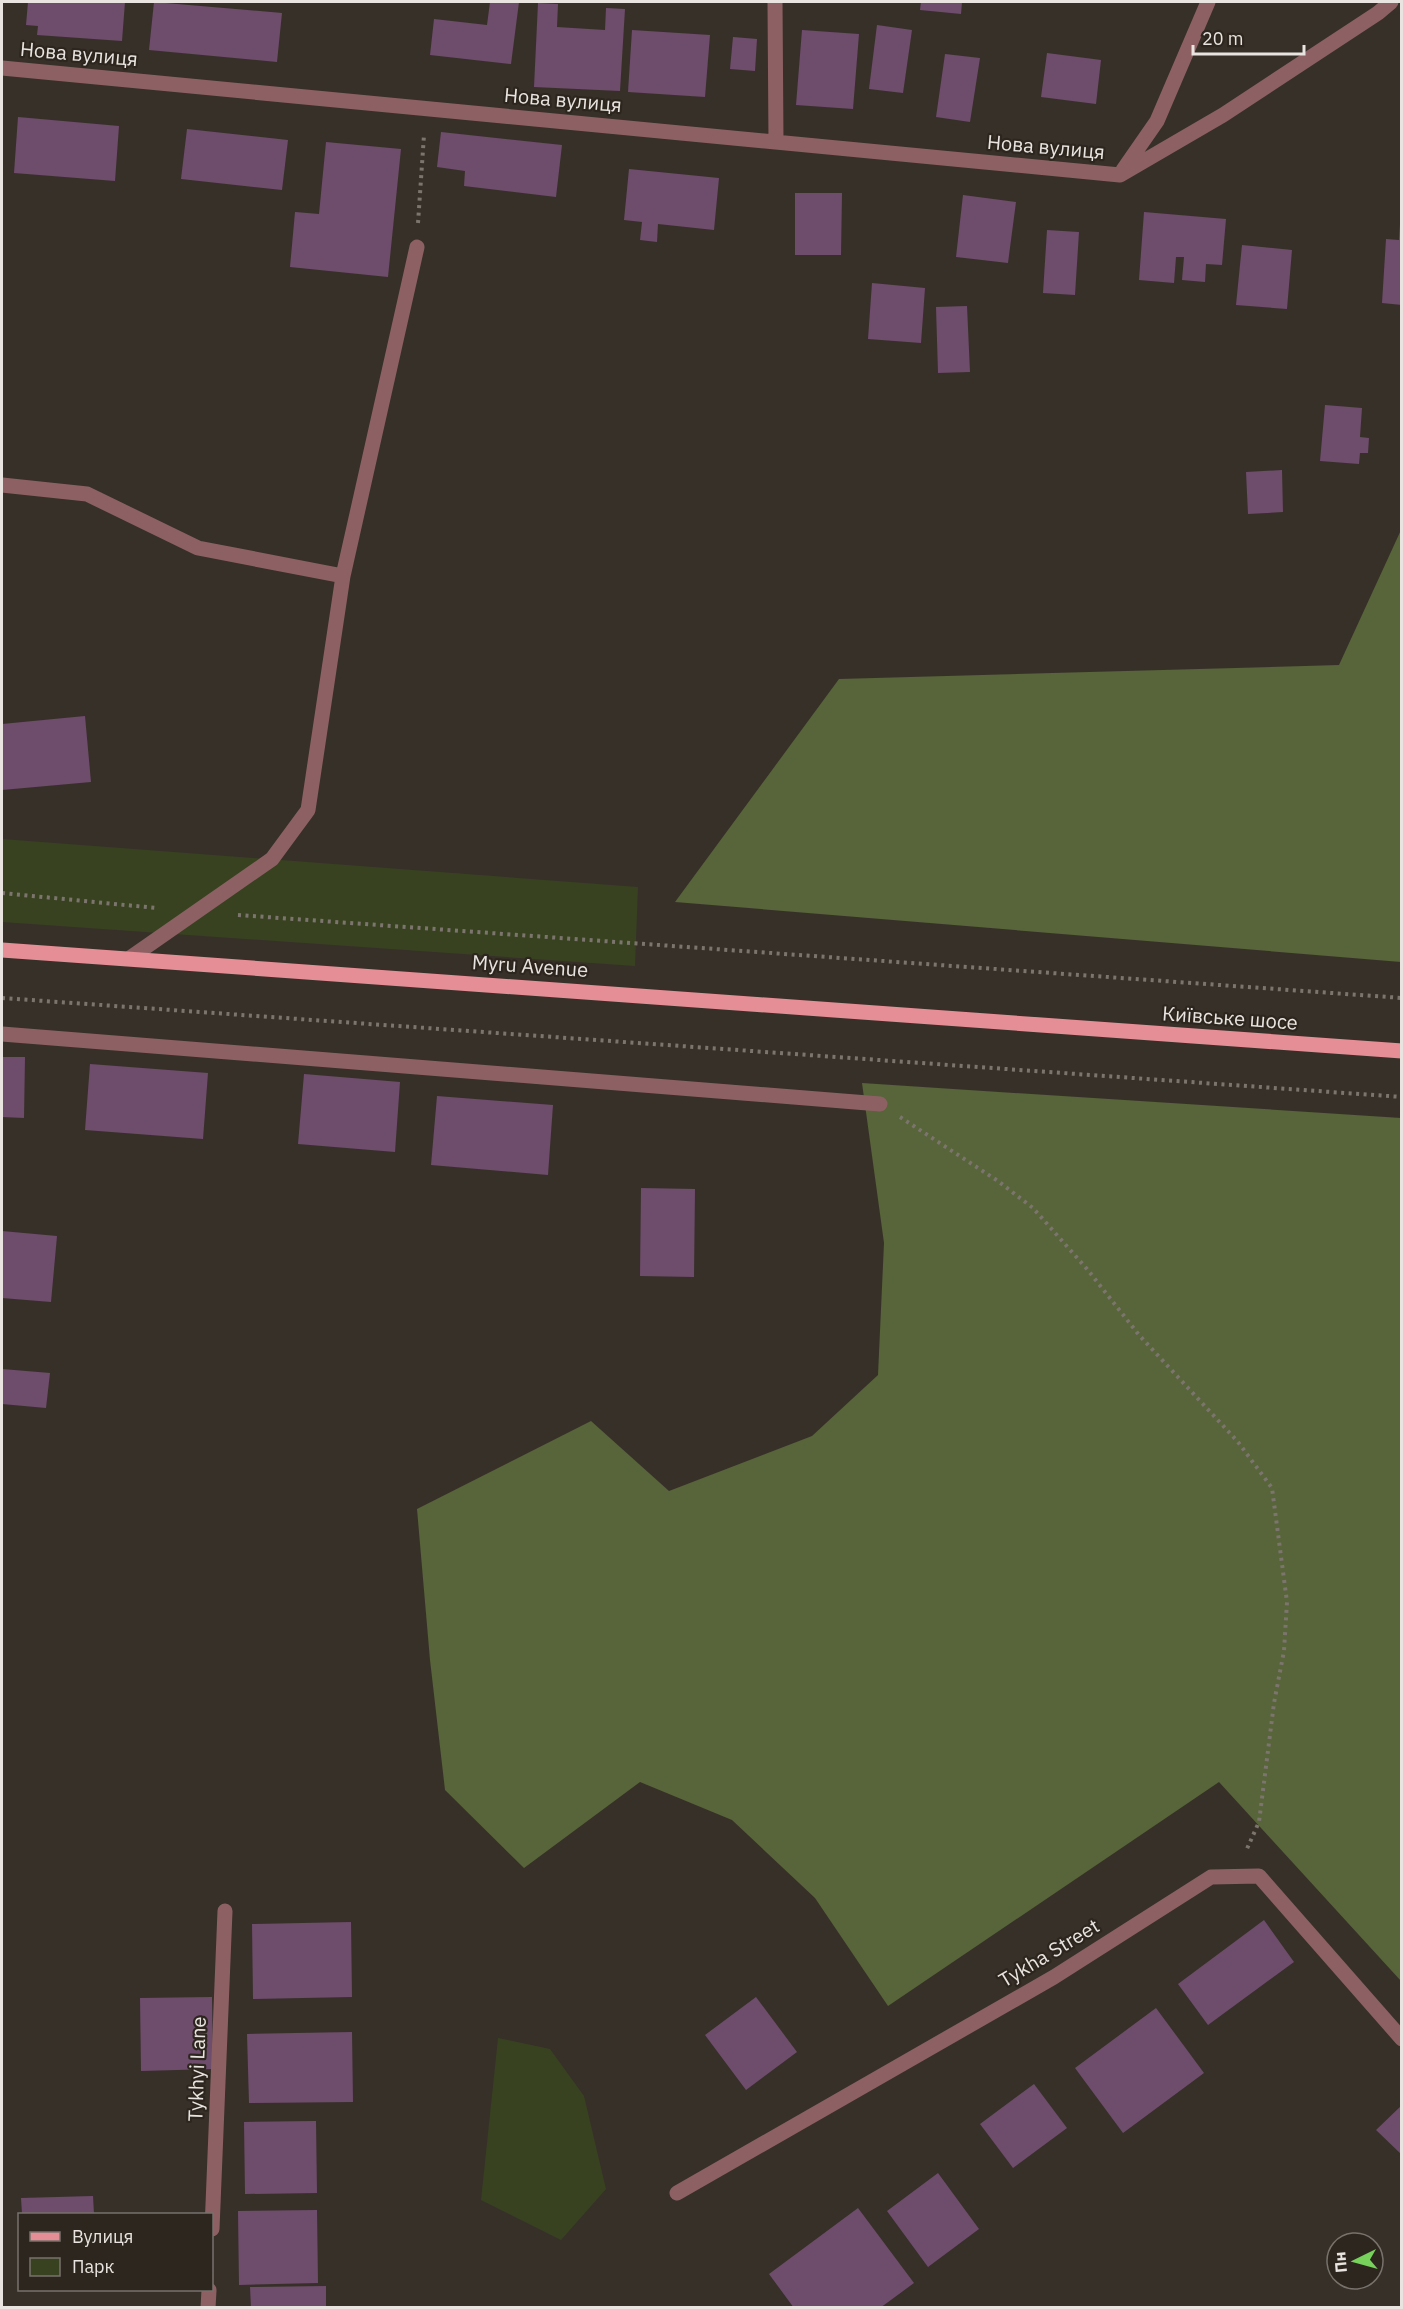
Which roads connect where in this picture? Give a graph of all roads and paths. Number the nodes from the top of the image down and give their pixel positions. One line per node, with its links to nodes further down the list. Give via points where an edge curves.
1 (775, 2): 6 (street)
2 (1208, 2): 7 (street, via 1157,121)
3 (1391, 2): 7 (street, via 1223,115)
4 (2, 71): 5 (street, Нова вулиця)
5 (426, 108): 6 (street, Нова вулиця); 8 (path)
6 (776, 142): 7 (street, Нова вулиця)
7 (1120, 175)
8 (417, 248): 10 (street)
9 (2, 485): 10 (street, via 87,494 198,548)
10 (343, 576): 12 (street, via 308,810 272,859)
11 (2, 893): 12 (path)
12 (196, 912): 14 (street); 16 (path)
13 (2, 950): 14 (main road, Myru Avenue)
14 (130, 958): 17 (main road, Myru Avenue)
15 (2, 998): 20 (path)
16 (1401, 998)
17 (1056, 1026): 19 (main road, Київське шосе)
18 (2, 1034): 21 (street)
19 (1401, 1051)
20 (1401, 1097)
21 (880, 1104): 22 (path, via 1033,1208 1139,1335 1239,1442 1272,1488 1287,1602 1284,1651 1259,1822)
22 (1235, 1876): 24 (street, Tykha Street, via 1259,1875); 25 (street, Tykha Street, via 1211,1877 1054,1977)
23 (225, 1911): 26 (street, Tykhyi Lane)
24 (1401, 2039)
25 (677, 2193)
26 (213, 2213)
27 (209, 2291): 28 (street)
28 (208, 2307)

